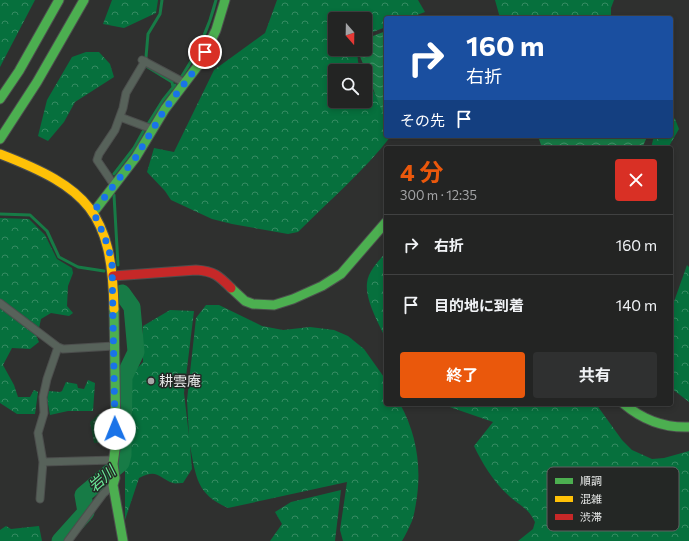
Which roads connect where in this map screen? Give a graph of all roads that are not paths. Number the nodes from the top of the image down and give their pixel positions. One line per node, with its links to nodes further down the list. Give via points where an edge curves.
1 (59, 0): 5 (main road)
2 (84, 0): 8 (main road, via 63,40)
3 (225, 0): 4 (main road, via 216,30 200,63)
4 (185, 83): 6 (street, via 143,60 126,94); 7 (main road)
5 (0, 99)
6 (120, 117): 7 (street); 10 (street, via 97,160)
7 (152, 129): 10 (main road, via 136,157)
8 (0, 139)
9 (0, 154): 11 (main road, via 49,175 88,204)
10 (114, 185): 11 (main road)
11 (93, 212): 13 (main road, via 109,249)
12 (384, 224): 13 (main road, via 341,274 322,286 274,305 245,301 217,275 208,271)
13 (113, 276): 15 (main road)
14 (0, 303): 16 (street)
15 (114, 346): 16 (street, via 63,349); 20 (main road, via 116,442)
16 (58, 347): 19 (street, via 47,379 43,397 44,413 38,433)
17 (627, 406): 18 (main road, via 657,423 680,428)
18 (689, 427)
19 (43, 462): 20 (street); 22 (street)
20 (113, 462): 21 (main road)
21 (114, 482): 23 (street); 24 (main road)
22 (40, 499)
23 (68, 541)
24 (123, 541)

